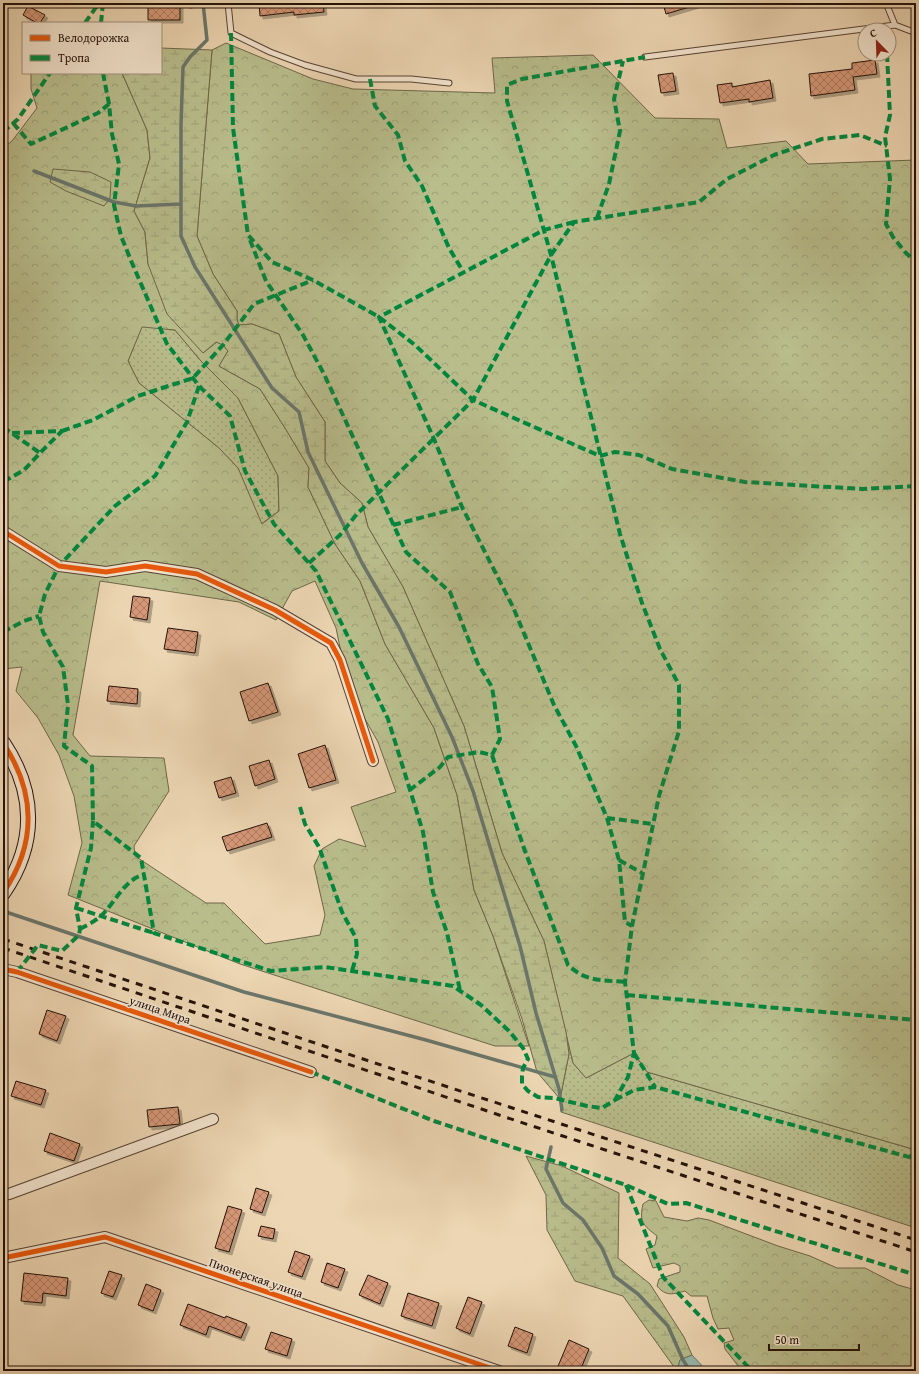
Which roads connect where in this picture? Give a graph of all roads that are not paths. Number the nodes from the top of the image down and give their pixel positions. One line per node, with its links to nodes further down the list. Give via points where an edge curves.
1 (228, 3): 8 (lane, via 231,33 305,65 356,79 411,79)
2 (886, 3): 3 (lane)
3 (894, 22)
4 (897, 26): 6 (lane)
5 (857, 30): 7 (lane)
6 (916, 33)
7 (645, 57)
8 (449, 83)
9 (3, 531): 11 (street, via 59,566 106,572 145,566 197,574 275,610 331,643 340,660)
10 (3, 743): 12 (street, via 18,768 27,796 28,826 17,869)
11 (373, 761)
12 (3, 893)
13 (3, 969): 14 (street, улица Мира)
14 (311, 1072)
15 (214, 1119): 16 (street)
16 (3, 1195)
17 (3, 1258): 18 (street, Пионерская улица, via 105,1237)
18 (499, 1371)

